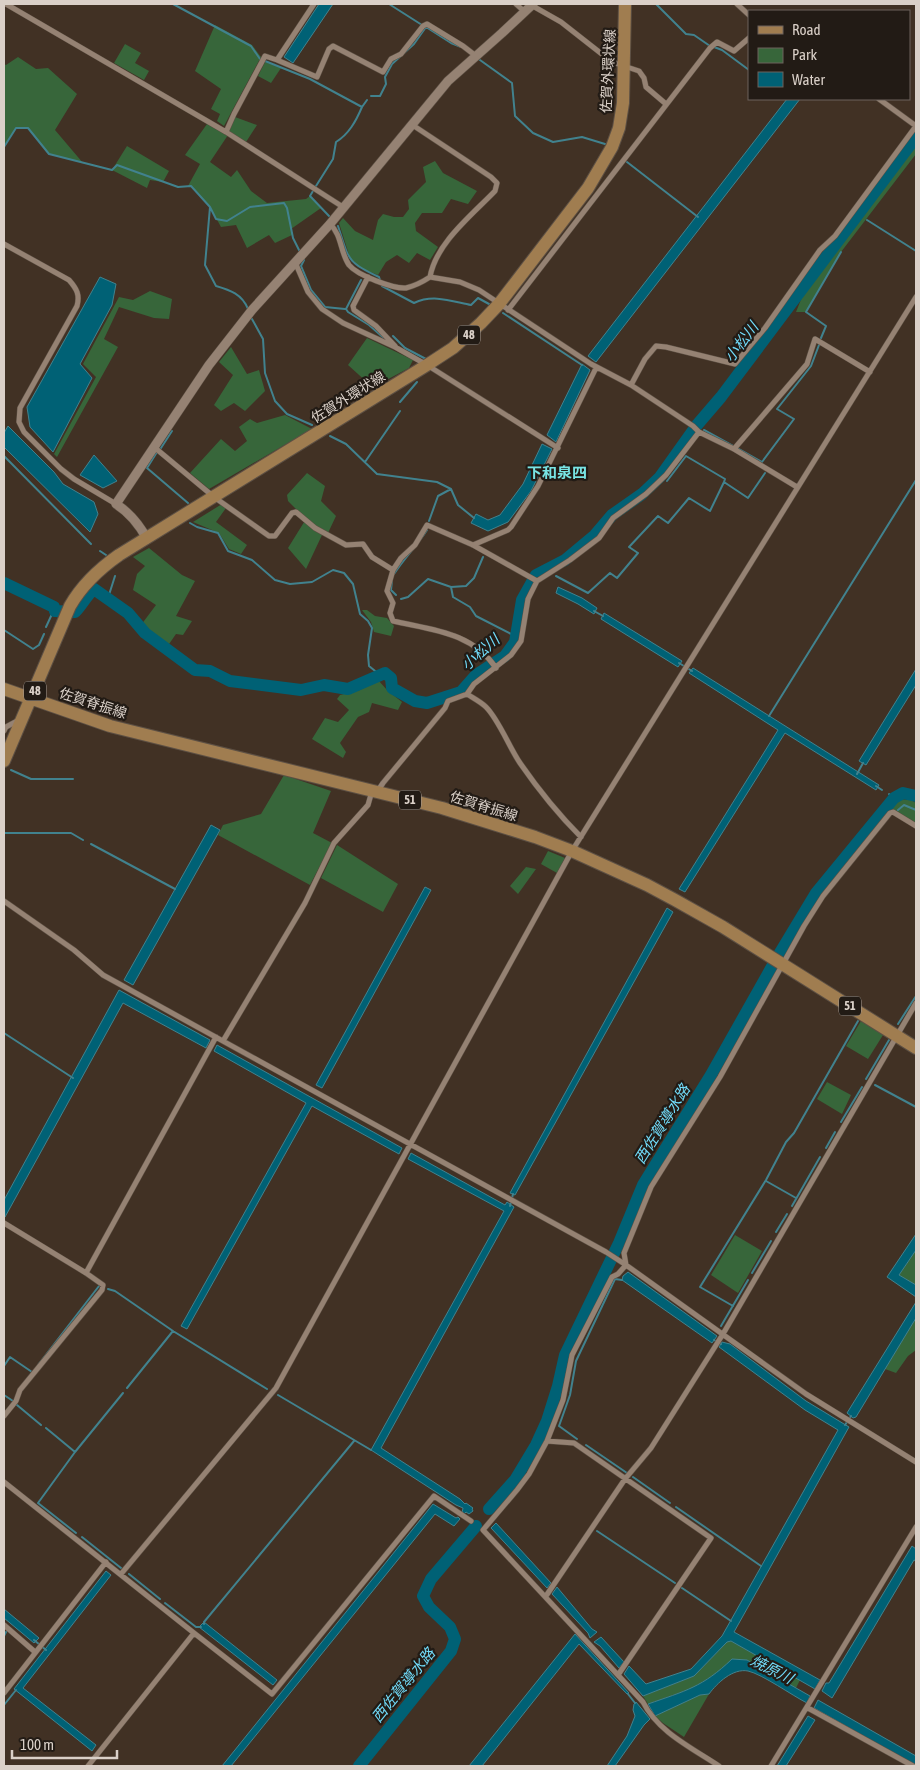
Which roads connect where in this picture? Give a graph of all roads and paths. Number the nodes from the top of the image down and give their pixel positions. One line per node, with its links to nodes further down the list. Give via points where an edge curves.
1 (6, 4): 16 (street)
2 (314, 4): 10 (street)
3 (516, 4): 6 (street)
4 (625, 4): 11 (main road, 佐賀外環状線 / 48)
5 (738, 4): 7 (street)
6 (530, 7): 9 (street); 11 (street, via 561,22 612,62)
7 (748, 14)
8 (748, 39): 13 (street, via 734,51 717,42 711,46)
9 (476, 56): 10 (street, via 427,24 401,54 391,59 383,72 333,46 317,77); 14 (street, via 448,81)
10 (277, 60): 16 (street, via 265,56)
11 (625, 65): 13 (street, via 639,71 646,87); 24 (main road, 佐賀外環状線 / 48, via 619,128 602,166)
12 (880, 100): 15 (street)
13 (666, 104): 24 (street)
14 (411, 124): 17 (street); 22 (street, via 496,183 495,191 440,249)
15 (916, 126): 29 (street, via 735,364 656,346)
16 (226, 132): 17 (street)
17 (343, 207): 18 (street)
18 (330, 224): 20 (street); 21 (street, via 335,228 350,266)
19 (4, 244): 36 (street, via 69,280 79,296 77,306 20,408 19,422 24,432 61,469)
20 (295, 262): 25 (street, via 308,292 322,309 343,323); 31 (street, via 209,365)
21 (368, 277): 22 (street, via 406,288); 25 (street, via 354,310 376,326)
22 (430, 277): 24 (street, via 460,282 479,290)
23 (916, 297): 28 (street)
24 (503, 307): 26 (street); 27 (main road, 佐賀外環状線 / 48)
25 (396, 347): 27 (street)
26 (591, 364): 29 (street); 32 (street)
27 (427, 365): 32 (street); 35 (main road, 佐賀外環状線 / 48)
28 (870, 372): 33 (street, via 816,339 807,364); 34 (street)
29 (631, 385): 30 (street)
30 (699, 432): 33 (street); 40 (street, via 666,475 614,518 599,538)
31 (154, 447): 35 (street); 36 (street)
32 (558, 448): 38 (street, via 511,527)
33 (734, 449): 34 (street)
34 (797, 488): 50 (street)
35 (214, 496): 37 (main road, 佐賀外環状線 / 48); 39 (street, via 269,536 275,536 296,512 315,528 346,546 363,544 372,557)
36 (116, 504): 37 (street, via 132,517)
37 (146, 538): 44 (main road, 佐賀外環状線 / 48, via 104,566 82,588 70,606)
38 (473, 545): 39 (street, via 427,525); 40 (street)
39 (393, 570): 41 (street, via 387,591 393,603 390,613 393,621 459,637 474,645)
40 (537, 581): 41 (street, via 528,599 521,641)
41 (496, 668): 43 (street, via 474,684)
42 (4, 688): 44 (main road, 佐賀脊振線 / 51)
43 (467, 694): 48 (street, via 448,701); 50 (street, via 486,706 538,790)
44 (32, 699): 45 (main road, 佐賀外環状線 / 48); 48 (main road, 佐賀脊振線 / 51, via 110,726)
45 (22, 719): 46 (street); 47 (main road, 佐賀外環状線 / 48)
46 (4, 731)
47 (4, 761)
48 (375, 791): 51 (main road, 佐賀脊振線 / 51, via 485,821); 57 (street, via 368,804 334,843 305,902)
49 (916, 826): 53 (street, via 893,812 887,815 823,896)
50 (581, 837): 51 (street)
51 (572, 851): 53 (main road, 佐賀脊振線 / 51, via 675,900); 59 (street)
52 (4, 901): 56 (street, via 74,950 103,975)
53 (783, 965): 55 (main road, 佐賀脊振線 / 51); 61 (street, via 720,1077 651,1187 624,1253)
54 (916, 1003): 55 (street)
55 (897, 1036): 58 (main road, 佐賀脊振線 / 51); 63 (street)
56 (216, 1037): 57 (street); 62 (street)
57 (223, 1040): 59 (street)
58 (916, 1048)
59 (410, 1144): 61 (street); 72 (street, via 276,1388)
60 (4, 1223): 62 (street)
61 (626, 1265): 63 (street); 65 (street, via 612,1277 572,1355 563,1400)
62 (86, 1273): 64 (street, via 103,1285 102,1290 20,1390)
63 (719, 1339): 66 (street); 67 (street, via 652,1448)
64 (4, 1416)
65 (548, 1441): 67 (street, via 574,1443); 73 (street, via 529,1474 483,1530)
66 (916, 1462)
67 (625, 1480): 73 (street); 77 (street, via 711,1538)
68 (4, 1482): 71 (street)
69 (471, 1521): 75 (street, via 434,1496 272,1694)
70 (916, 1527): 79 (street)
71 (106, 1562): 72 (street); 76 (street)
72 (121, 1574): 75 (street)
73 (549, 1591): 77 (street)
74 (4, 1625): 76 (street)
75 (194, 1633): 80 (street)
76 (39, 1648): 78 (street)
77 (618, 1675): 81 (street, via 643,1702 650,1715)
78 (4, 1693)
79 (808, 1708): 82 (street); 83 (street)
80 (88, 1766)
81 (719, 1766)
82 (771, 1766)
83 (913, 1766)

